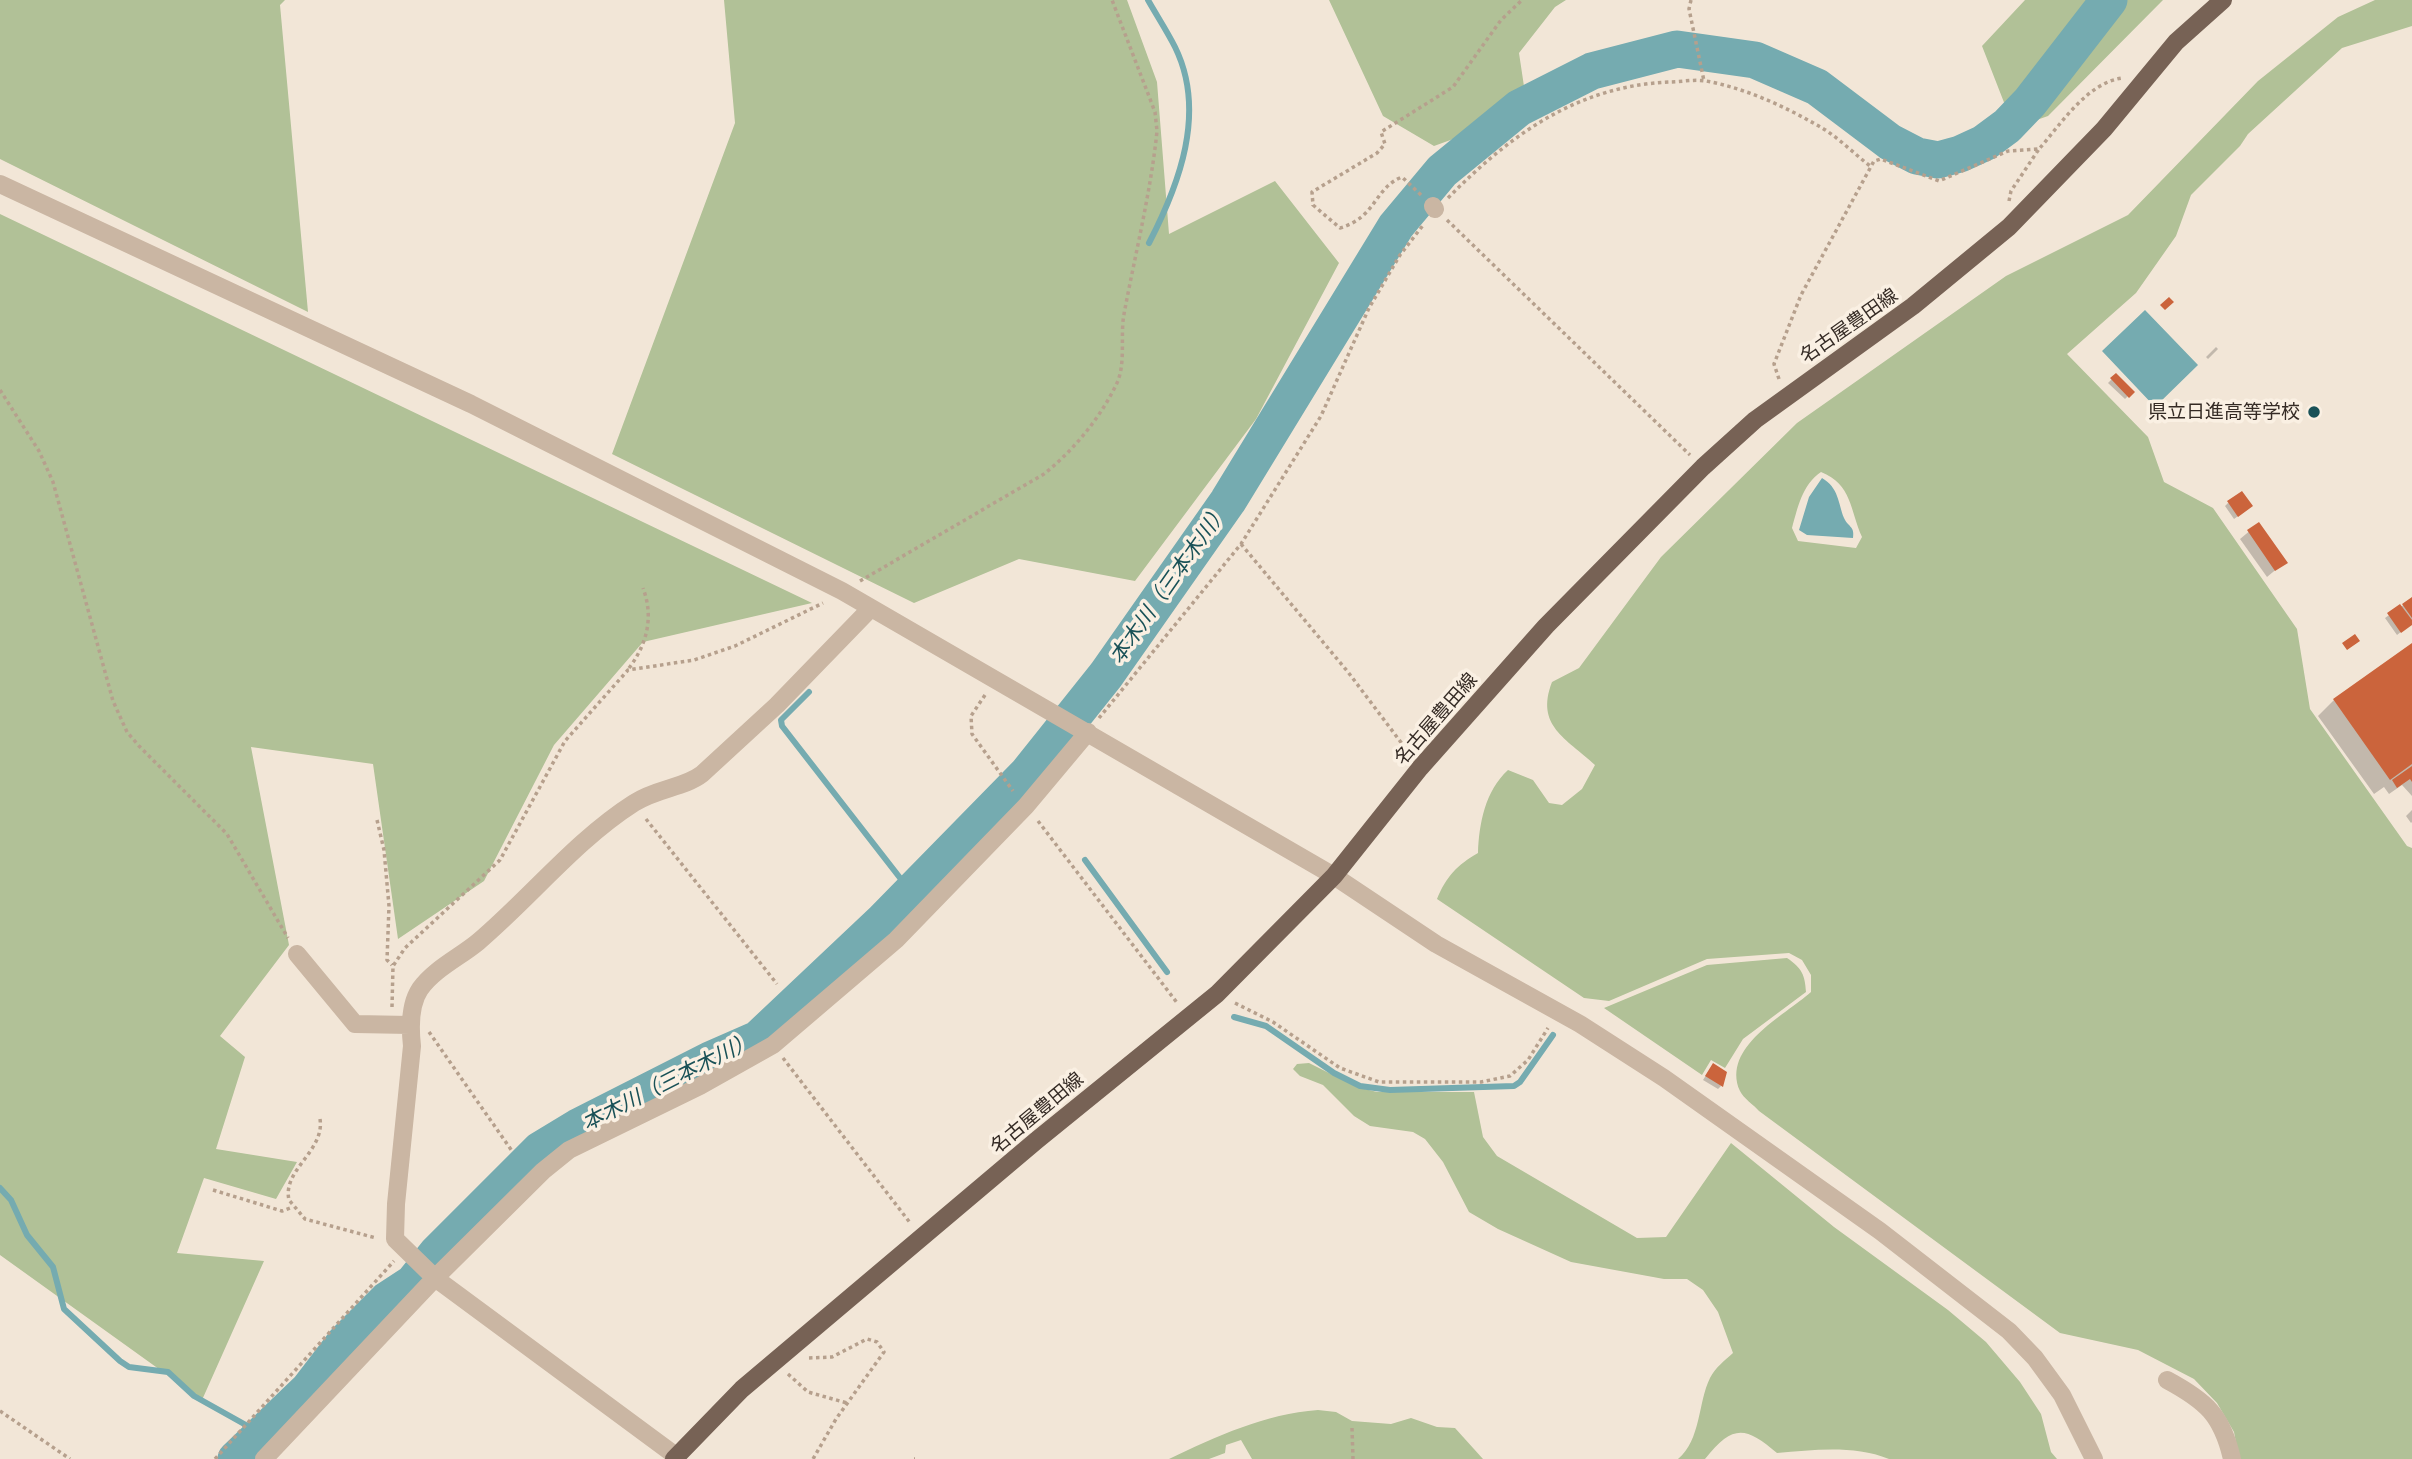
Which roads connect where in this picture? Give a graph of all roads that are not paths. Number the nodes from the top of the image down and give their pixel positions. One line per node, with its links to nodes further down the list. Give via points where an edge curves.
1 (2223, 0): 5 (main road, 名古屋豊田線, via 2176,43 2070,167 2019,218 1934,290 1755,420 1703,467 1546,626 1420,768)
2 (0, 184): 3 (street, via 471,404)
3 (871, 608): 4 (street); 7 (street, via 702,774 653,791 612,817 477,943 430,978)
4 (1086, 731): 5 (street); 8 (street, via 897,940 773,1045 569,1150)
5 (1334, 876): 10 (main road, 名古屋豊田線, via 1221,989 742,1389); 12 (street, via 1436,944 1559,1012 1664,1078 1910,1253 1999,1323 2035,1358 2062,1395)
6 (297, 954): 7 (street, via 355,1024)
7 (402, 1025): 8 (street, via 412,1046 396,1204 402,1247)
8 (435, 1278): 10 (street); 11 (street)
9 (2167, 1380): 13 (street, via 2214,1413 2226,1432)
10 (675, 1458)
11 (264, 1459)
12 (2094, 1459)
13 (2232, 1459)

